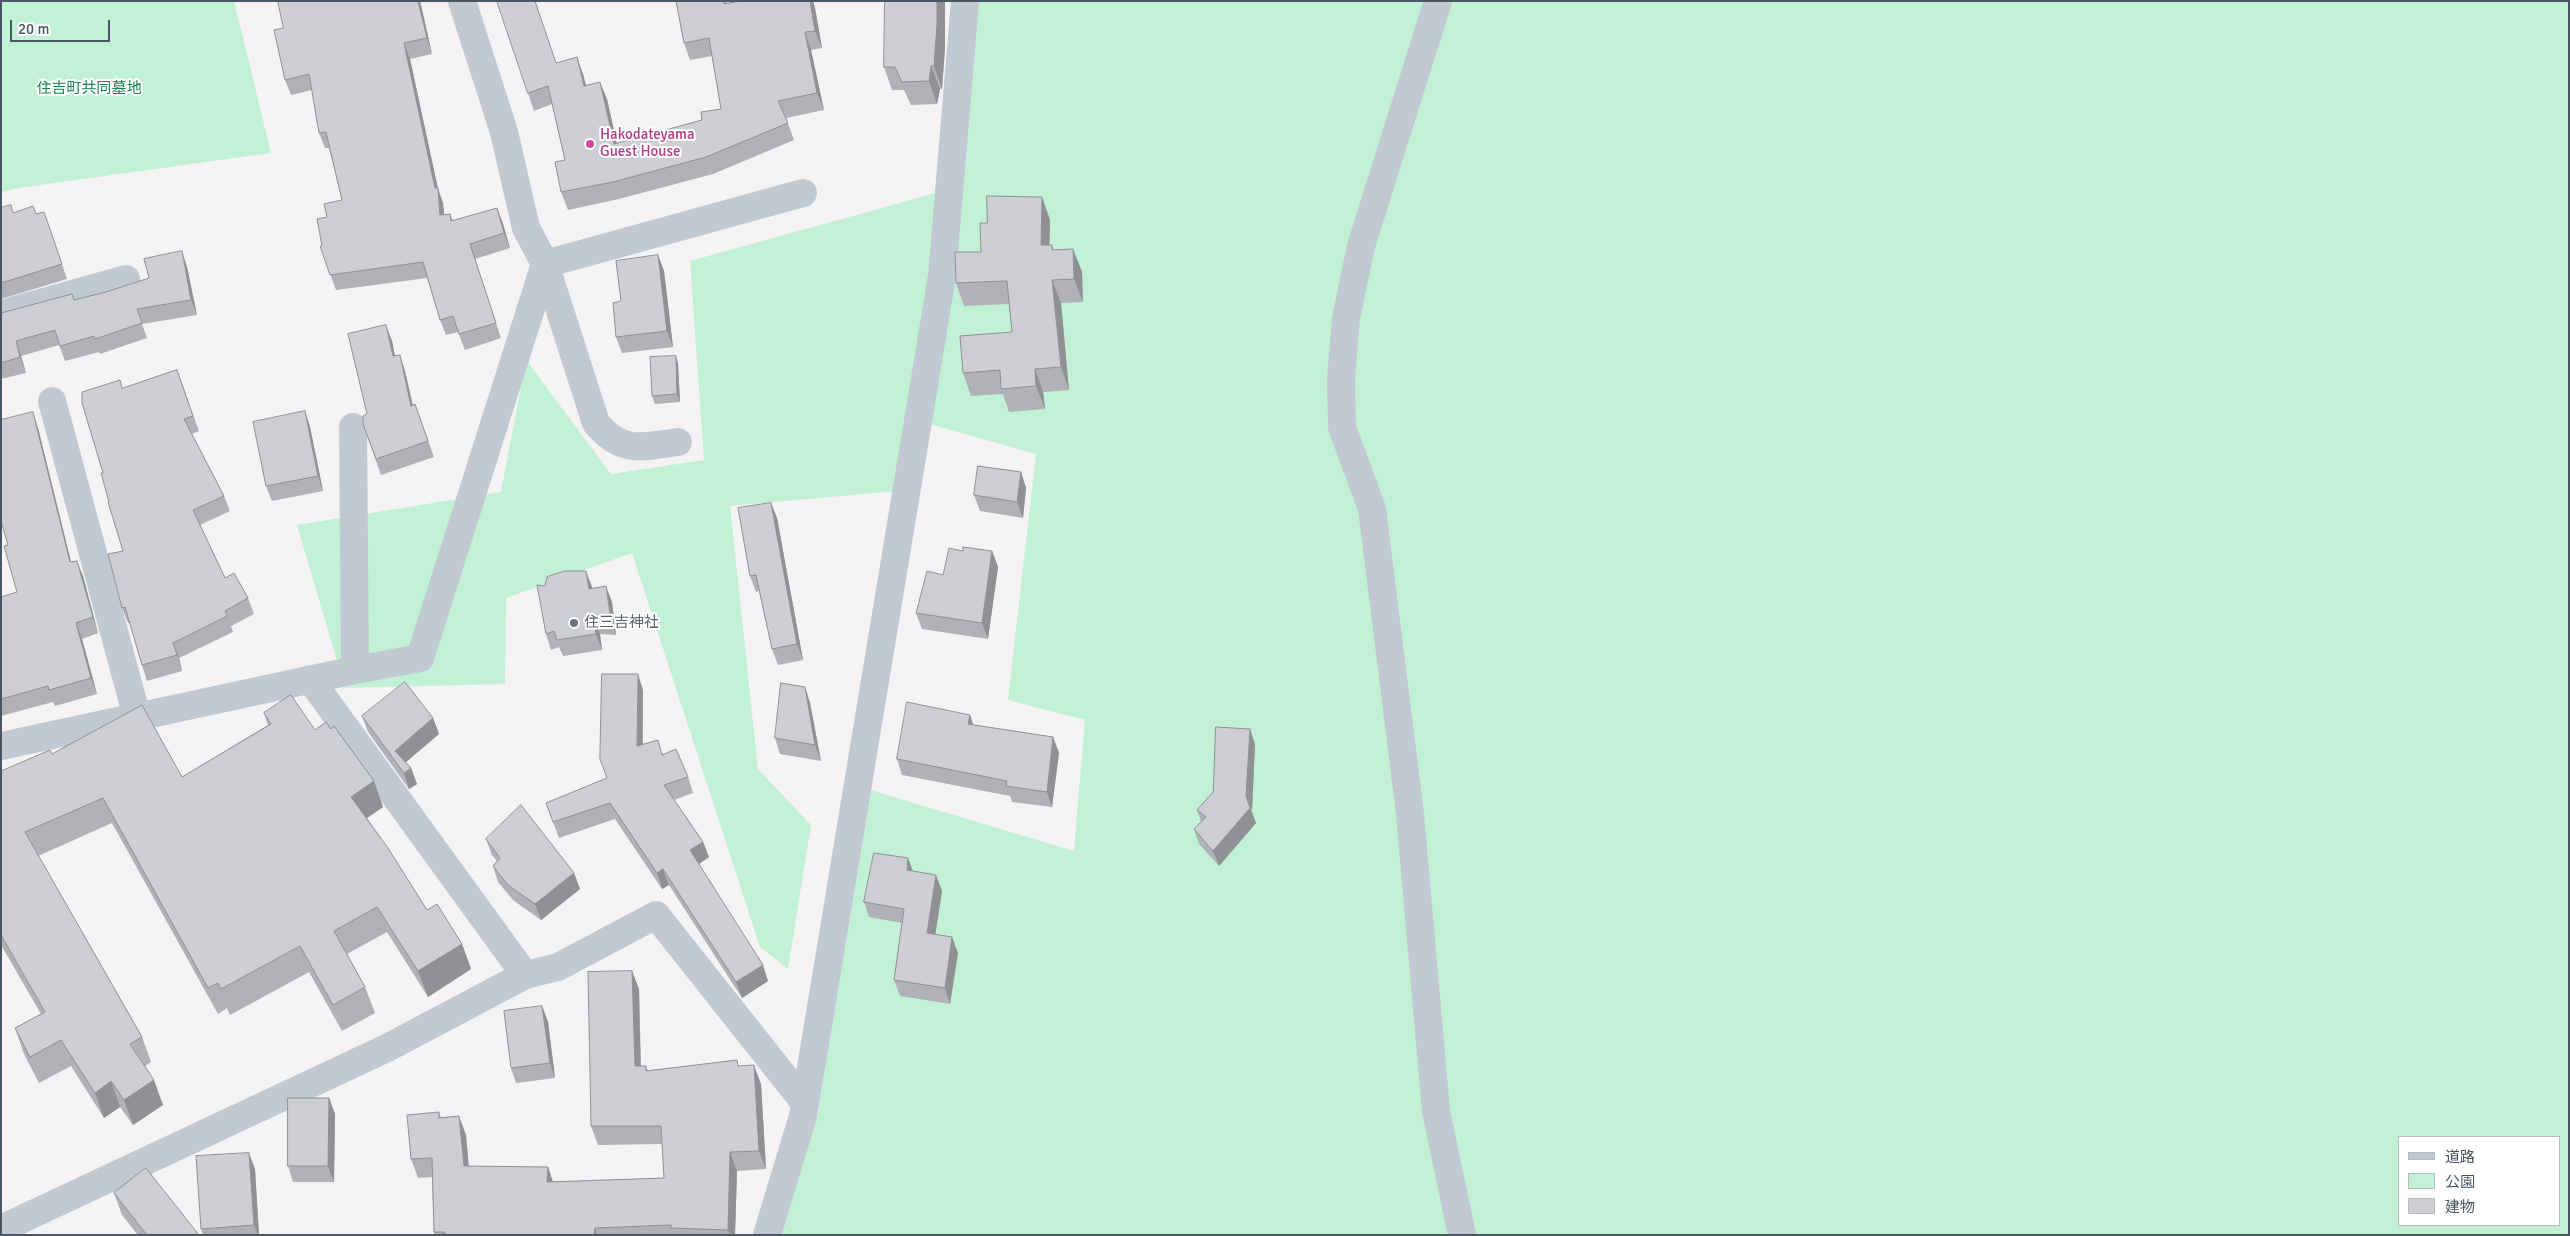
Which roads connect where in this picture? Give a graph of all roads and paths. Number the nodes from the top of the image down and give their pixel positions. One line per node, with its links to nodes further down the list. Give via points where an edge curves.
1 (462, 1): 5 (street, via 504,132 526,228)
2 (965, 1): 16 (street, via 942,276)
3 (1438, 1): 19 (street, via 1361,246 1346,318 1341,378 1342,428 1372,509 1410,814 1436,1111)
4 (803, 193): 5 (street)
5 (545, 264): 10 (street, via 596,424 607,438 635,448); 11 (street, via 420,658)
6 (126, 279): 7 (street)
7 (1, 314)
8 (52, 401): 13 (street)
9 (353, 427): 11 (street)
10 (678, 442)
11 (355, 670): 12 (street)
12 (310, 680): 13 (street); 15 (street)
13 (137, 717): 14 (street)
14 (1, 746)
15 (525, 975): 16 (street, via 558,967 656,916); 17 (street, via 387,1048)
16 (805, 1103): 18 (street)
17 (1, 1229)
18 (768, 1235)
19 (1462, 1235)

